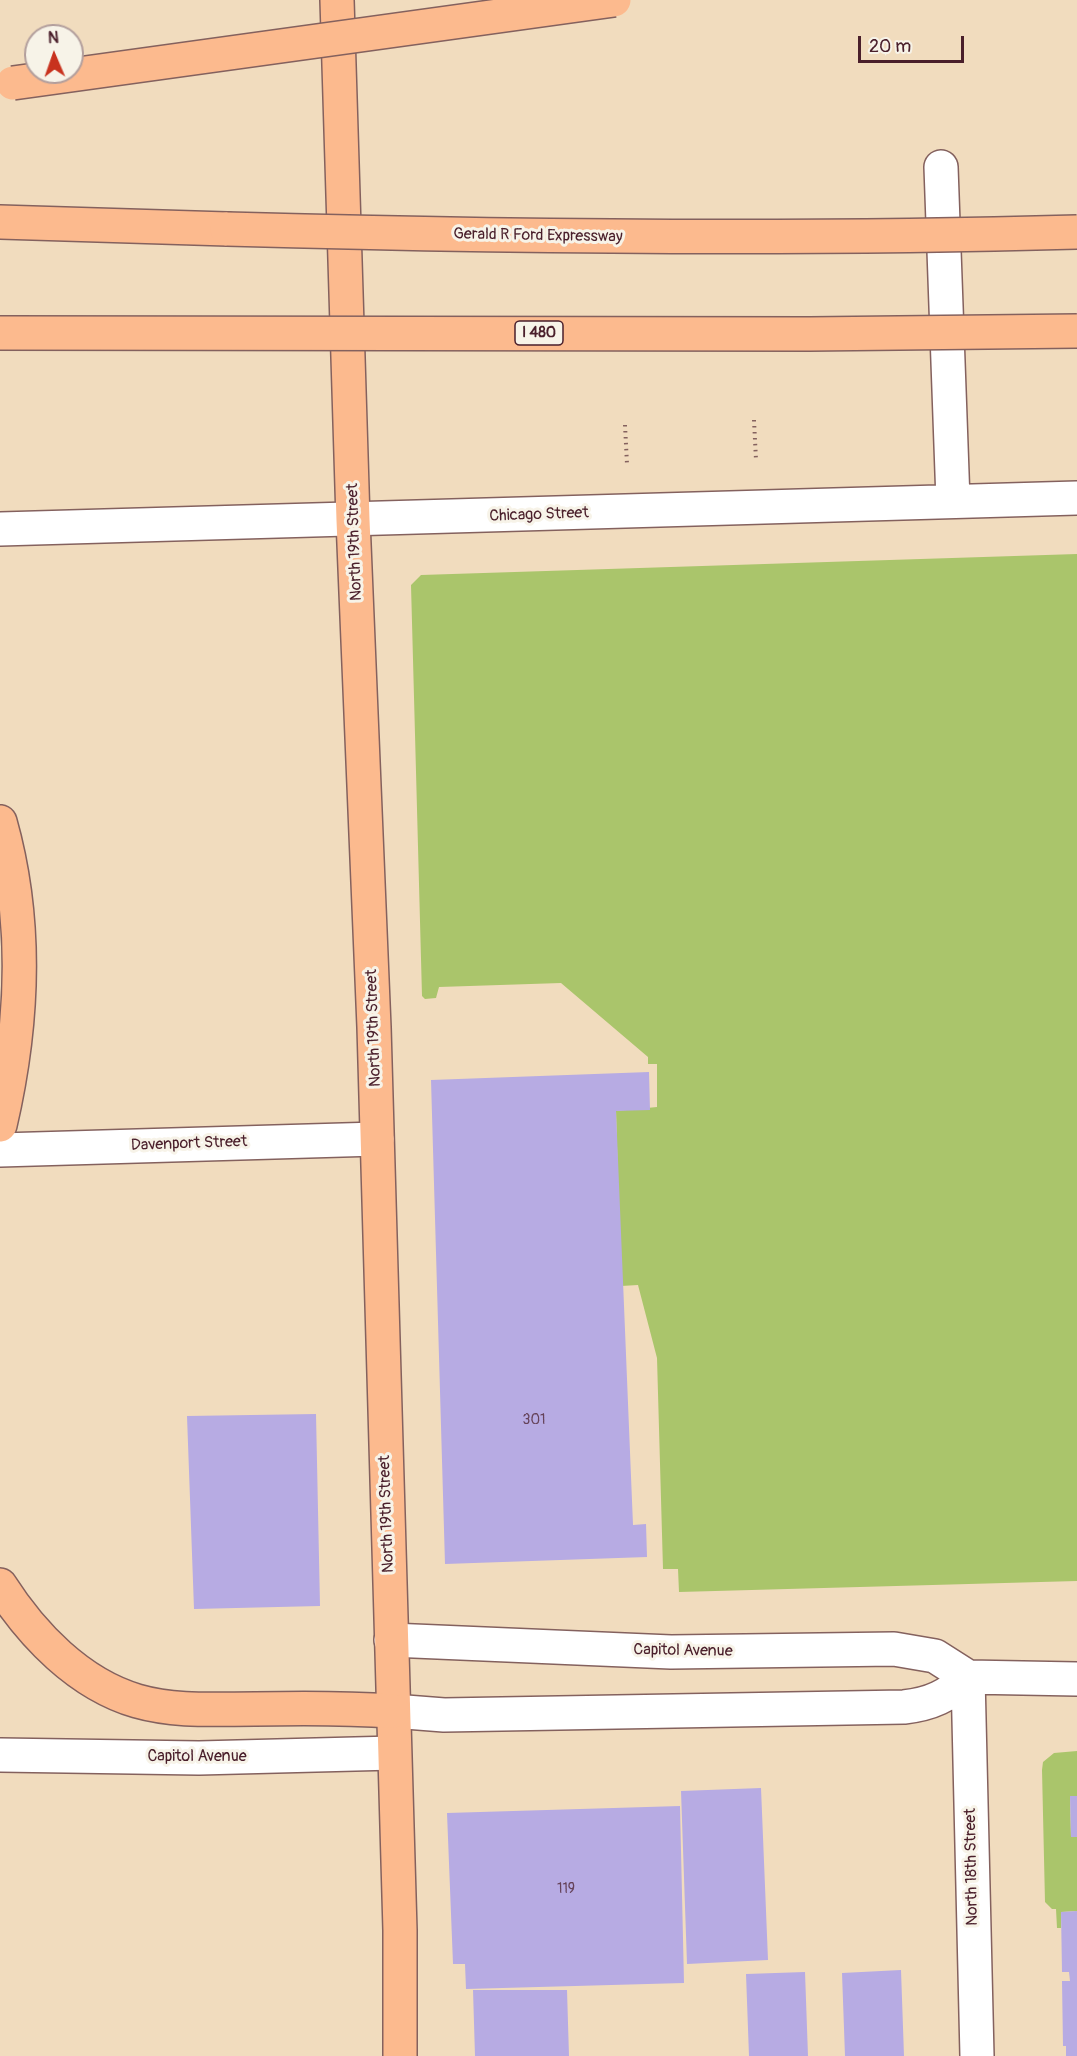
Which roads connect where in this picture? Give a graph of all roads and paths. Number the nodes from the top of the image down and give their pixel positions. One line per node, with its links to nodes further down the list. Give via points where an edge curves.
1 (337, 0): 15 (main road, North 19th Street)
2 (614, 0): 3 (main road, bridge)
3 (0, 84)
4 (941, 167): 14 (street)
5 (0, 222): 6 (main road, Gerald R Ford Expressway, bridge, via 616,237)
6 (1077, 232)
7 (1077, 331): 8 (main road, I 480, bridge)
8 (0, 333)
9 (754, 420): 11 (path)
10 (625, 425): 12 (path)
11 (756, 460)
12 (627, 464)
13 (1077, 498): 14 (street, Chicago Street)
14 (953, 501): 15 (street, Chicago Street)
15 (353, 520): 16 (street, Chicago Street); 19 (main road, North 19th Street)
16 (0, 529)
17 (0, 822): 18 (main road, via 15,898 19,955 17,1026)
18 (0, 1125)
19 (377, 1139): 20 (street, Davenport Street); 22 (main road, North 19th Street)
20 (0, 1150)
21 (0, 1585): 25 (main road, via 21,1615 61,1656 91,1679 137,1701 188,1709)
22 (391, 1640): 23 (street, Capitol Avenue, via 660,1651 894,1649 936,1656); 25 (main road, North 19th Street)
23 (968, 1677): 24 (street); 25 (street, via 937,1700 904,1707 444,1715); 29 (street, North 18th Street)
24 (1077, 1679)
25 (393, 1711): 26 (main road, North 19th Street)
26 (394, 1753): 27 (street, Capitol Avenue, via 199,1758); 28 (main road, North 19th Street)
27 (0, 1755)
28 (400, 2056)
29 (977, 2056)

